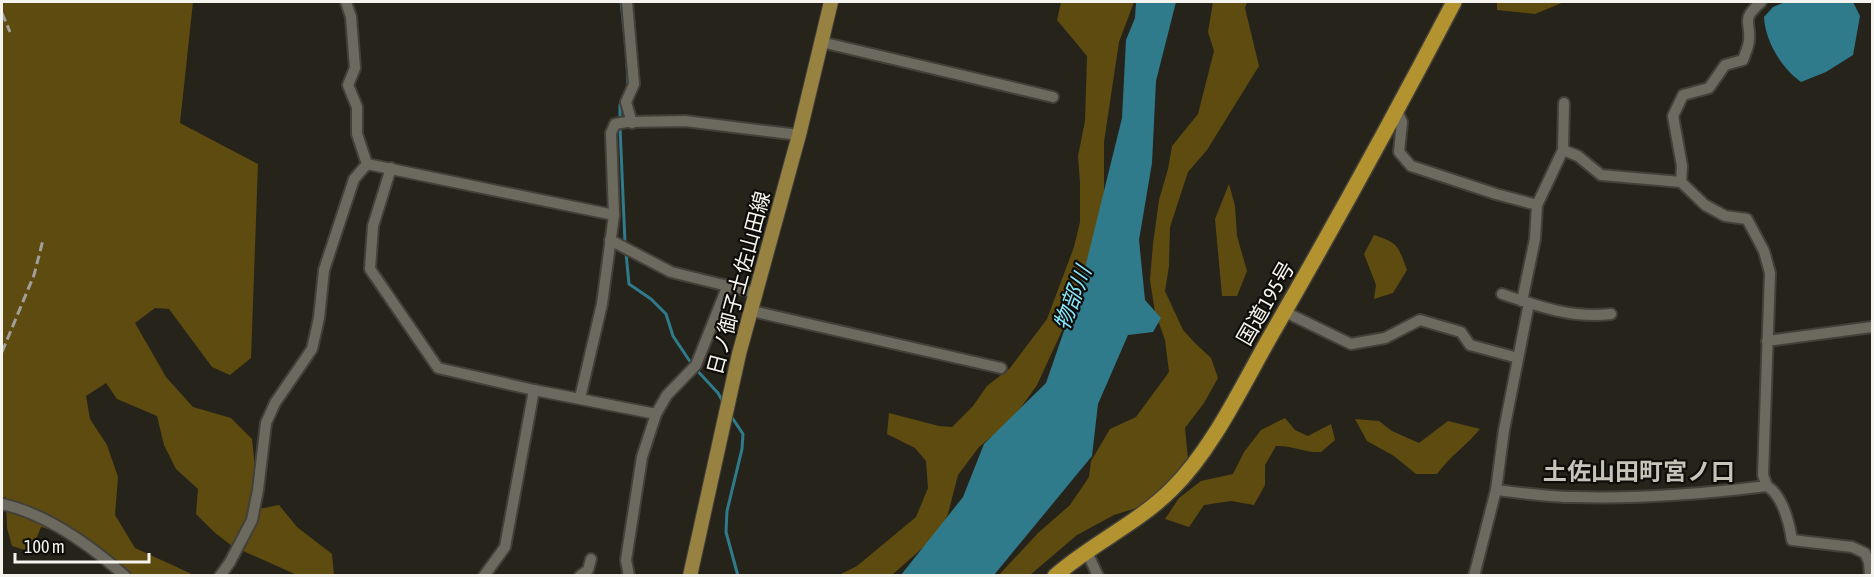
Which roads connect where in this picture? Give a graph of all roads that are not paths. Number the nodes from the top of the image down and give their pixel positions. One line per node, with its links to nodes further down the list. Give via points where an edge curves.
1 (346, 2): 13 (street, via 351,16 355,68 348,85 357,107 357,134)
2 (627, 2): 10 (street, via 634,84 626,102)
3 (831, 2): 6 (main road, 日ノ御子土佐山田線)
4 (1454, 2): 9 (highway, 国道195号)
5 (1761, 2): 15 (street, via 1746,21 1749,41 1743,60 1725,65 1709,88 1683,95 1673,116)
6 (821, 42): 7 (street); 11 (main road, 日ノ御子土佐山田線)
7 (1053, 97)
8 (1564, 103): 12 (street)
9 (1397, 111): 16 (street, via 1402,122 1399,152 1411,166); 24 (highway, 国道195号)
10 (630, 122): 11 (street, via 685,121); 17 (street, via 615,124 611,134)
11 (799, 135): 20 (main road, 日ノ御子土佐山田線)
12 (1563, 150): 15 (street, via 1578,156 1601,175); 16 (street)
13 (367, 164): 14 (street); 39 (street, via 354,179 324,270 312,349 266,423 252,520)
14 (391, 168): 17 (street); 30 (street, via 373,226 370,268 438,368)
15 (1681, 182): 27 (street, via 1725,216 1747,219 1764,251 1770,273)
16 (1537, 205): 22 (street)
17 (614, 215): 18 (street)
18 (610, 240): 19 (street, via 671,272); 31 (street, via 602,304)
19 (728, 285): 20 (street); 32 (street, via 696,365 667,395)
20 (756, 293): 23 (main road, 日ノ御子土佐山田線)
21 (1502, 294): 22 (street)
22 (1525, 302): 25 (street, via 1592,316); 28 (street)
23 (752, 311): 29 (street); 43 (main road, 日ノ御子土佐山田線)
24 (1284, 312): 28 (street, via 1351,344 1385,338 1420,320 1461,332 1470,345); 36 (highway, 国道195号, via 1193,464 1141,516)
25 (1611, 314)
26 (1872, 327): 27 (street)
27 (1767, 341): 33 (street, via 1763,475)
28 (1518, 358): 34 (street)
29 (1000, 369)
30 (534, 390): 31 (street); 40 (street, via 504,548)
31 (580, 399): 32 (street)
32 (656, 414): 42 (street, via 642,457 626,560)
33 (1767, 486): 34 (street, via 1638,497 1573,497); 47 (street, via 1788,516 1792,540 1852,547 1865,553)
34 (1496, 490): 46 (street)
35 (2, 504): 38 (street, via 34,514 68,533)
36 (1087, 552): 44 (highway, 国道195号); 45 (street)
37 (591, 559): 41 (street, via 588,570)
38 (124, 576)
39 (220, 576)
40 (484, 576)
41 (580, 576)
42 (629, 576)
43 (690, 576)
44 (1055, 576)
45 (1098, 576)
46 (1474, 576)
47 (1870, 576)

